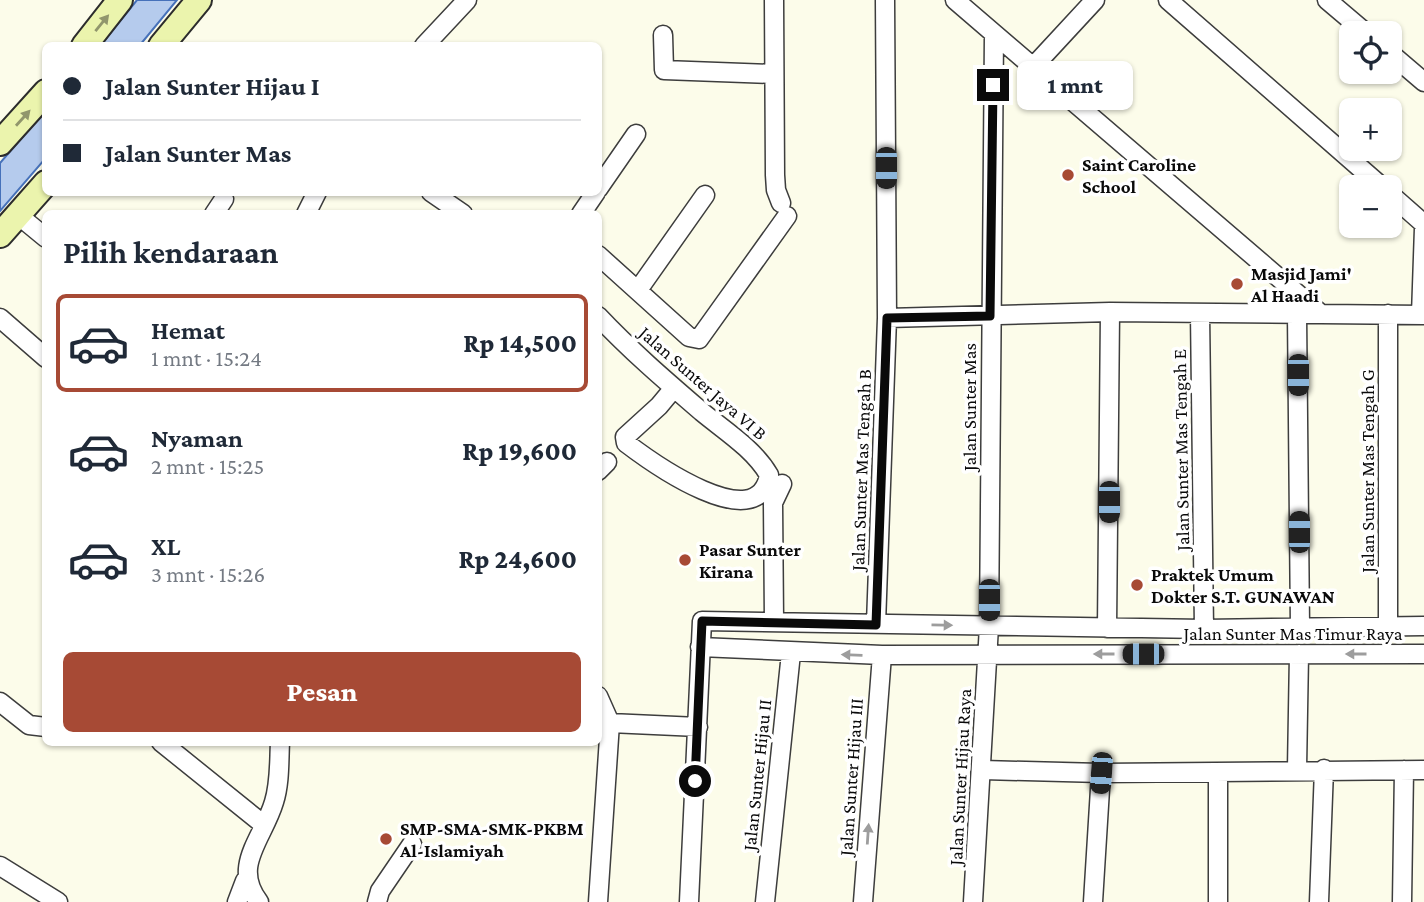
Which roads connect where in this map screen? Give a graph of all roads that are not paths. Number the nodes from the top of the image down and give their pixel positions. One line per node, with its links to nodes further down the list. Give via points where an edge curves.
1 (120, 0): 13 (main road, one-way to 1)
2 (199, 0): 14 (main road)
3 (467, 0): 15 (street)
4 (774, 0): 18 (street)
5 (885, 0): 44 (street, Jalan Sunter Mas Tengah B)
6 (955, 0): 11 (street)
7 (1095, 0): 17 (street)
8 (1168, 0): 23 (street)
9 (1330, 1): 10 (street)
10 (1352, 21)
11 (994, 34): 17 (street); 42 (street, Jalan Sunter Mas)
12 (663, 35): 18 (street, via 662,68)
13 (87, 42)
14 (164, 42)
15 (428, 42)
16 (1402, 61): 19 (street)
17 (1033, 67): 39 (street)
18 (774, 74): 35 (street, via 776,190 784,209 699,339 690,337)
19 (1421, 74)
20 (42, 97): 22 (main road, one-way to 20)
21 (636, 134): 24 (street)
22 (0, 144)
23 (1368, 175)
24 (602, 184)
25 (42, 188): 30 (main road)
26 (705, 195): 35 (street)
27 (437, 196): 29 (street)
28 (1402, 205): 31 (street)
29 (457, 210)
30 (18, 215): 32 (street); 33 (main road)
31 (1424, 226): 41 (street)
32 (42, 234)
33 (0, 235)
34 (602, 258): 35 (street)
35 (638, 289)
36 (1110, 312): 37 (street); 42 (street); 54 (street)
37 (1200, 313): 38 (street); 56 (street, Jalan Sunter Mas Tengah E)
38 (1297, 314): 39 (street); 55 (street)
39 (1321, 314): 40 (street)
40 (1388, 314): 41 (street); 53 (street, Jalan Sunter Mas Tengah G)
41 (1423, 315)
42 (990, 316): 44 (street); 51 (street, Jalan Sunter Mas)
43 (0, 318): 46 (street)
44 (887, 318): 50 (street, Jalan Sunter Mas Tengah B)
45 (602, 320): 47 (street, Jalan Sunter Jaya VI B)
46 (42, 355)
47 (674, 388): 48 (street, Jalan Sunter Jaya VI B, via 761,461); 48 (street, via 625,437 626,443 714,497 755,497)
48 (775, 485): 49 (street)
49 (774, 621): 50 (street, Jalan Sunter Mas Timur Raya); 57 (street, Jalan Sunter Mas Timur Raya, via 702,621)
50 (876, 625): 51 (street, Jalan Sunter Mas Timur Raya, one-way to 51)
51 (989, 626): 54 (street, Jalan Sunter Mas Timur Raya); 59 (street, Jalan Sunter Mas)
52 (1424, 626): 53 (street, Jalan Sunter Mas Timur Raya)
53 (1388, 627): 55 (street, Jalan Sunter Mas Timur Raya)
54 (1107, 628): 56 (street, Jalan Sunter Mas Timur Raya)
55 (1300, 628): 56 (street, Jalan Sunter Mas Timur Raya)
56 (1205, 629)
57 (700, 647): 58 (street, Jalan Sunter Mas Timur Raya); 67 (street)
58 (790, 653): 62 (street, Jalan Sunter Mas Timur Raya, one-way to 58); 87 (street, Jalan Sunter Hijau II)
59 (988, 654): 60 (street, Jalan Sunter Mas Timur Raya, one-way to 59); 62 (street, Jalan Sunter Mas Timur Raya); 70 (street, Jalan Sunter Hijau Raya)
60 (1299, 654): 61 (street, Jalan Sunter Mas Timur Raya, one-way to 60); 71 (street)
61 (1424, 654)
62 (882, 655): 88 (street, Jalan Sunter Hijau III, one-way to 62)
63 (0, 702): 66 (street, via 29,725)
64 (602, 705): 65 (street)
65 (610, 723): 67 (street); 85 (street)
66 (42, 727)
67 (698, 727): 86 (street)
68 (166, 746): 77 (street)
69 (280, 746): 77 (street, via 277,790)
70 (983, 769): 76 (street); 89 (street, Jalan Sunter Hijau Raya)
71 (1297, 769): 72 (street); 75 (street)
72 (1324, 769): 73 (street); 92 (street)
73 (1404, 770): 74 (street); 93 (street)
74 (1424, 770)
75 (1218, 772): 76 (street); 91 (street)
76 (1101, 773): 90 (street)
77 (264, 825): 80 (street)
78 (412, 844): 84 (street)
79 (0, 866): 81 (street)
80 (246, 881): 82 (street); 83 (street)
81 (58, 902)
82 (237, 902)
83 (259, 902)
84 (377, 902)
85 (598, 902)
86 (689, 902)
87 (765, 902)
88 (863, 902)
89 (973, 902)
90 (1093, 902)
91 (1218, 902)
92 (1318, 902)
93 (1402, 902)

